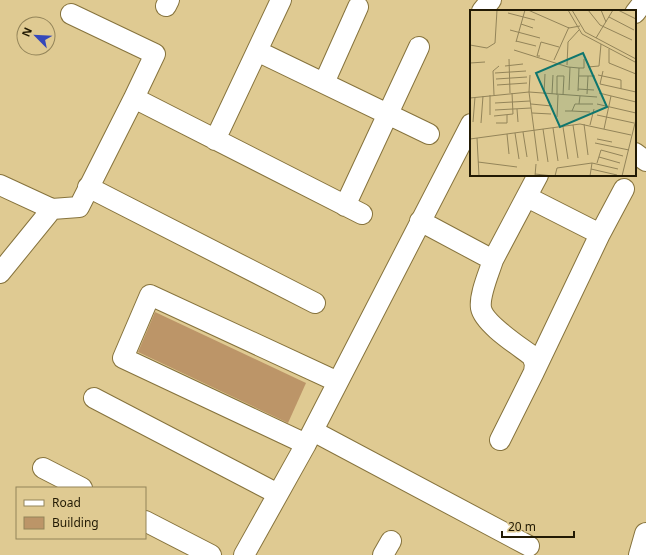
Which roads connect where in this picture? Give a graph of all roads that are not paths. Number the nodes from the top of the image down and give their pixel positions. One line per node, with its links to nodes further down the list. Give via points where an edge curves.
1 (281, 0): 9 (street)
2 (491, 0): 5 (street)
3 (645, 0): 6 (street)
4 (358, 7): 10 (street)
5 (483, 10)
6 (636, 12)
7 (71, 14): 11 (street, via 155,54)
8 (419, 47): 12 (street)
9 (257, 51): 10 (street); 15 (street)
10 (324, 84): 12 (street)
11 (134, 98): 15 (street); 20 (street)
12 (388, 114): 14 (street); 15 (street, via 353,210)
13 (470, 126): 24 (street)
14 (429, 134)
15 (215, 140)
16 (636, 154): 17 (street)
17 (646, 161)
18 (538, 176): 22 (street)
19 (0, 185): 23 (street)
20 (88, 187): 23 (street, via 79,207); 28 (street)
21 (624, 189): 25 (street)
22 (527, 197): 25 (street); 26 (street)
23 (52, 209): 27 (street)
24 (420, 221): 26 (street); 30 (street)
25 (600, 234): 29 (street)
26 (493, 260): 29 (street, via 483,289 481,308 488,321 532,356)
27 (0, 273)
28 (315, 303)
29 (534, 372): 33 (street)
30 (338, 382): 32 (street); 32 (street, via 150,295 123,358)
31 (94, 398): 36 (street)
32 (309, 438): 36 (street); 39 (street)
33 (500, 440)
34 (43, 468): 35 (street)
35 (80, 487)
36 (278, 494): 41 (street)
37 (146, 522): 40 (street)
38 (646, 534): 42 (street)
39 (529, 546)
40 (211, 555)
41 (244, 555)
42 (640, 555)

